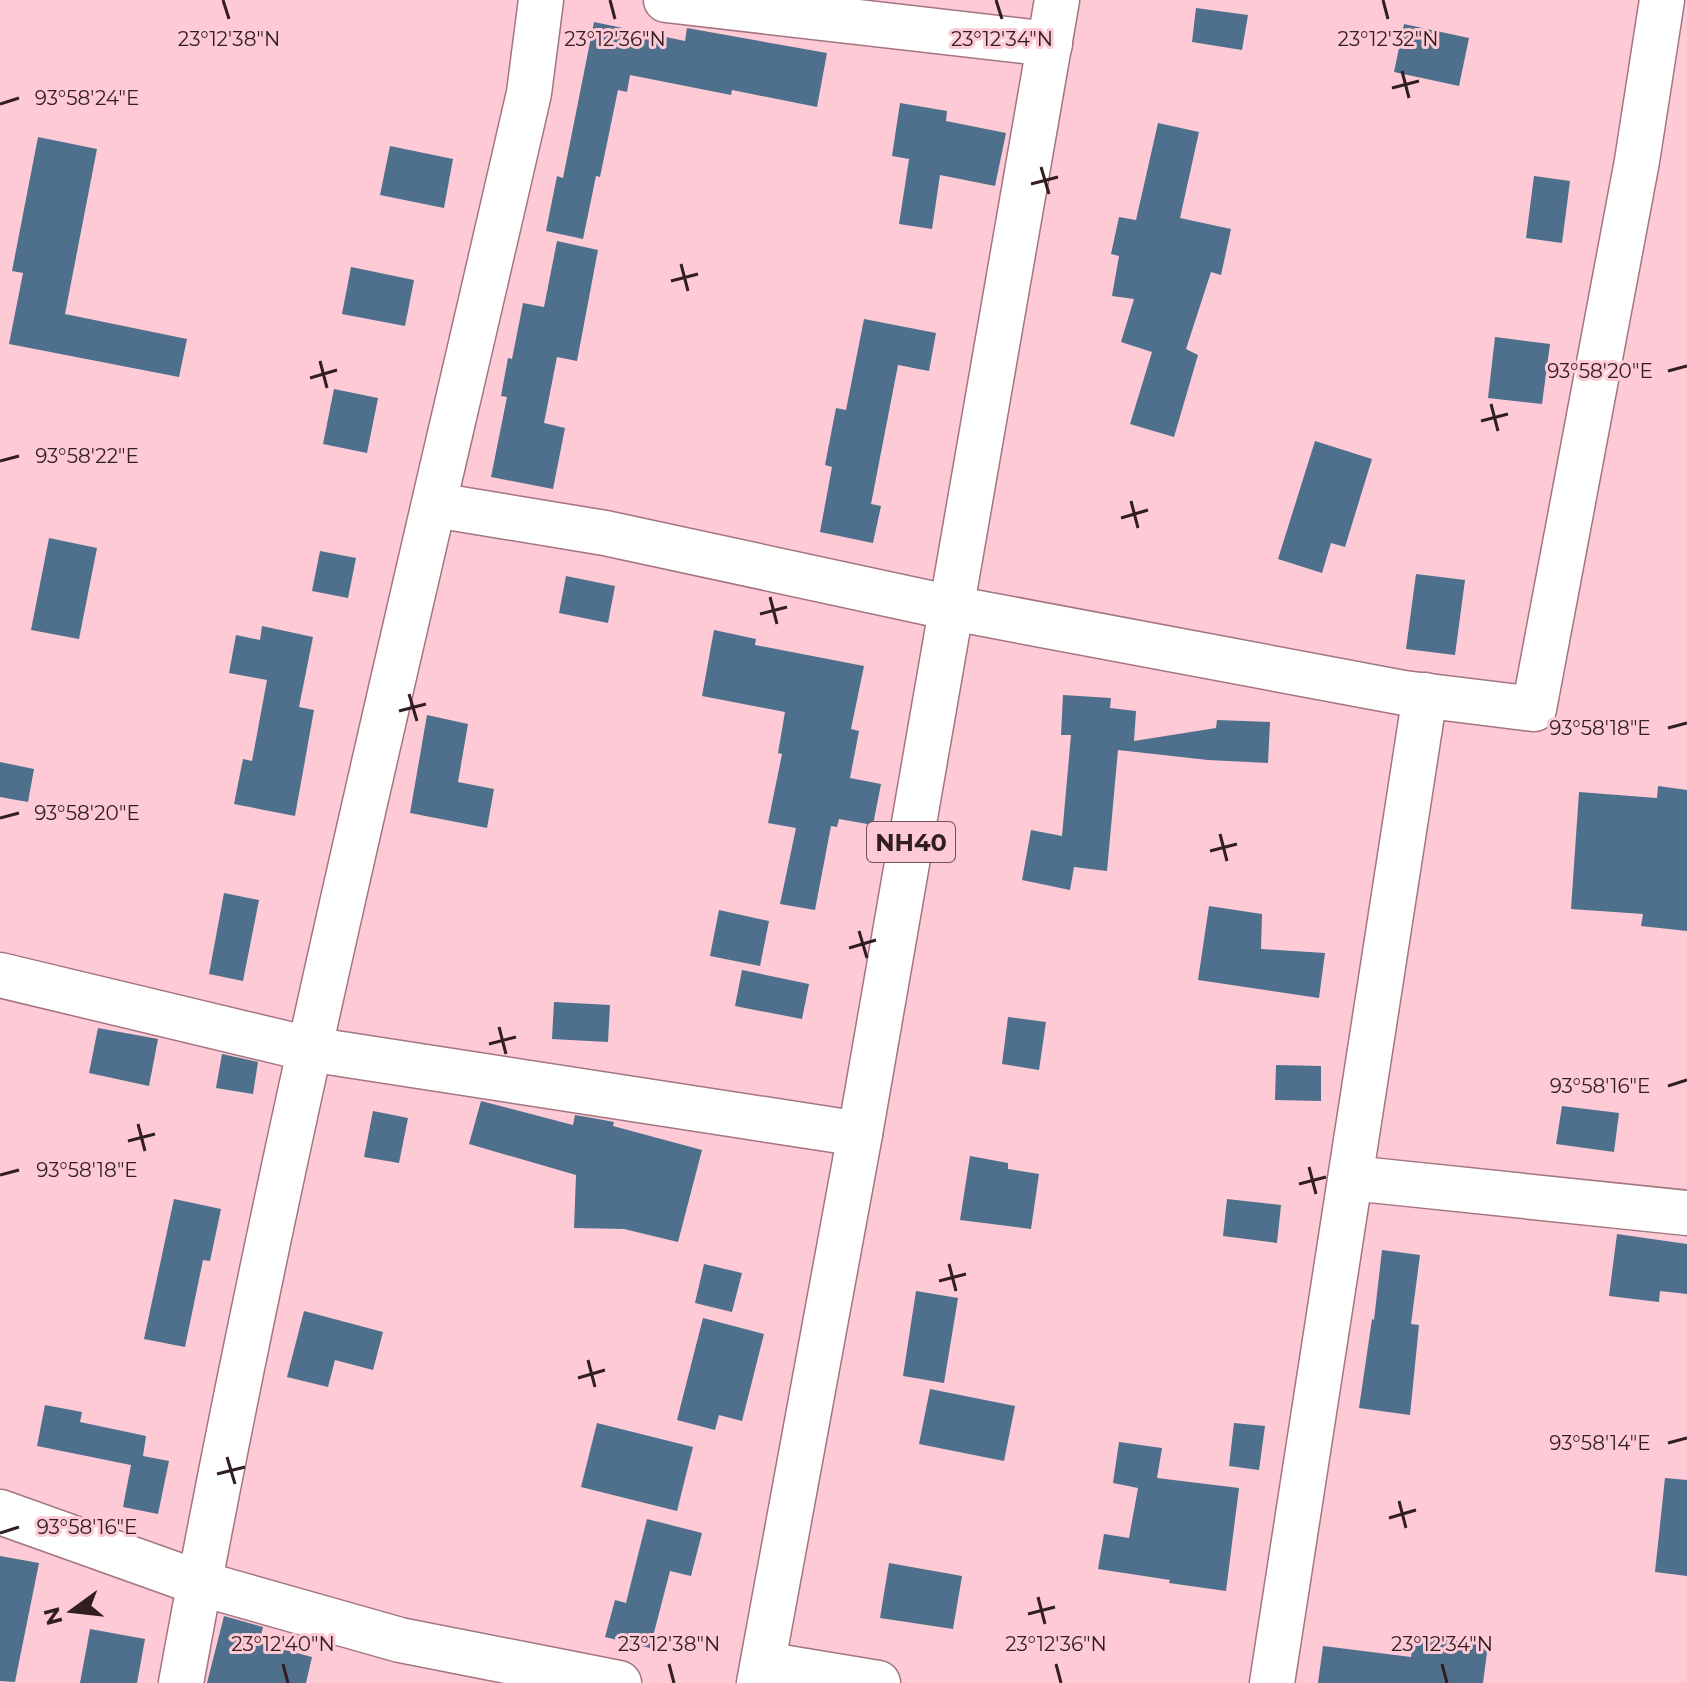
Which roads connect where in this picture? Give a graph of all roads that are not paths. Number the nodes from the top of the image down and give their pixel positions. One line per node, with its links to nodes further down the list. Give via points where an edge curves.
1 (541, 0): 6 (main road, via 529,93)
2 (666, 0): 5 (main road)
3 (1057, 0): 5 (main road, NH40)
4 (1662, 0): 8 (main road, via 1637,161 1534,709)
5 (1050, 44): 7 (main road, NH40)
6 (435, 505): 7 (main road, via 605,533); 10 (main road)
7 (952, 608): 8 (main road); 11 (main road, NH40)
8 (1425, 695): 12 (main road)
9 (0, 975): 10 (main road)
10 (309, 1049): 11 (main road); 15 (main road)
11 (860, 1134): 16 (main road, NH40)
12 (1351, 1178): 13 (main road); 20 (main road)
13 (1687, 1213)
14 (0, 1512): 15 (main road)
15 (199, 1583): 17 (main road); 18 (main road, via 400,1640)
16 (761, 1673): 19 (main road)
17 (181, 1683)
18 (619, 1683)
19 (878, 1683)
20 (1272, 1683)

